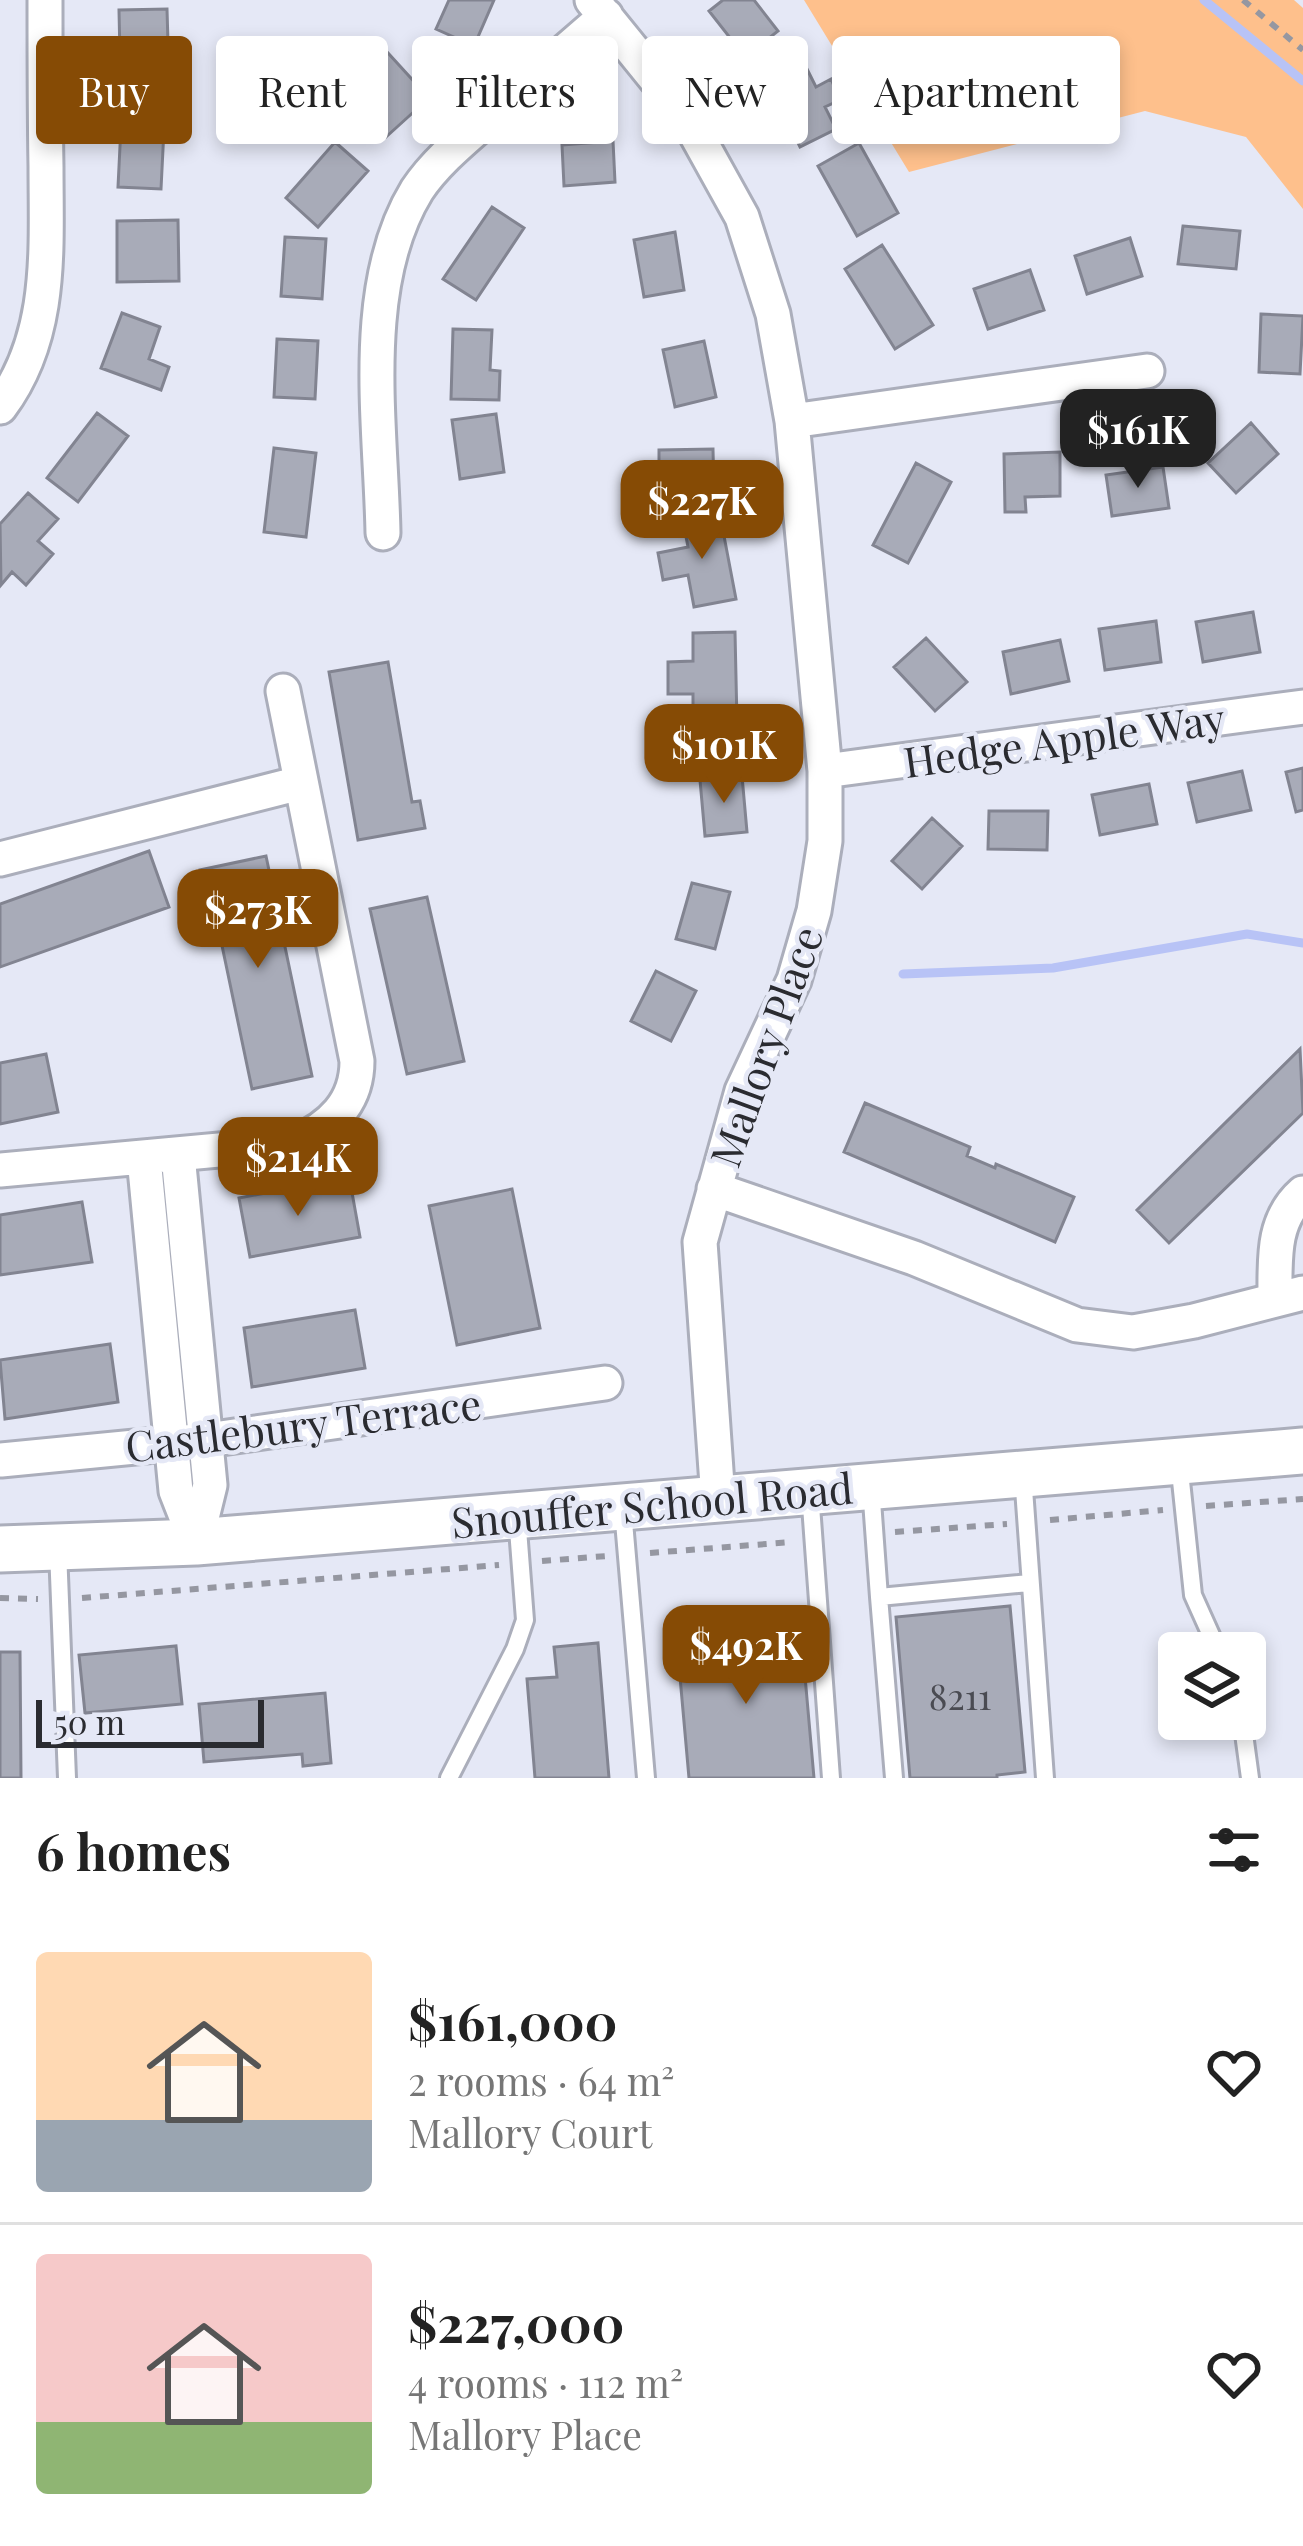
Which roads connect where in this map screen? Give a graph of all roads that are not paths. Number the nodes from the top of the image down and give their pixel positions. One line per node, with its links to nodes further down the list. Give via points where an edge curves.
1 (45, 0): 4 (street, via 46,281 38,332)
2 (599, 8): 5 (street, Mallory Place, via 686,116 742,217 773,314); 6 (street, via 451,150 418,189 397,235 378,326)
3 (1148, 371): 5 (street)
4 (0, 407)
5 (792, 422): 9 (street, Mallory Place)
6 (383, 532)
7 (283, 691): 10 (street)
8 (1303, 707): 9 (street, Hedge Apple Way)
9 (825, 771): 14 (street, Mallory Place, via 814,911 794,980 742,1091)
10 (300, 783): 11 (street); 12 (street, via 357,1061 350,1100 295,1143)
11 (0, 860)
12 (161, 1156): 13 (street); 18 (street); 19 (street)
13 (0, 1170)
14 (714, 1189): 16 (street, via 1077,1325 1133,1332); 26 (street, Mallory Place, via 700,1242)
15 (1303, 1193): 16 (street, via 1289,1205 1275,1244)
16 (1289, 1295)
17 (605, 1383): 18 (street, Castlebury Terrace)
18 (207, 1440): 19 (street, Castlebury Terrace); 29 (street, via 210,1485)
19 (172, 1443): 21 (street, Castlebury Terrace); 29 (street, via 176,1492)
20 (1303, 1451): 22 (main road, Snouffer School Road)
21 (1, 1460)
22 (1179, 1461): 23 (main road, Snouffer School Road); 34 (lane, via 1193,1595)
23 (1023, 1474): 24 (main road, Snouffer School Road); 32 (lane)
24 (871, 1486): 25 (main road, Snouffer School Road); 33 (lane)
25 (810, 1491): 26 (main road, Snouffer School Road); 39 (lane)
26 (718, 1499): 27 (main road, Snouffer School Road)
27 (623, 1507): 28 (main road, Snouffer School Road); 38 (lane)
28 (517, 1515): 29 (main road, Snouffer School Road); 37 (lane, via 525,1620)
29 (196, 1542): 30 (main road, Snouffer School Road)
30 (58, 1549): 31 (main road, Snouffer School Road); 36 (lane)
31 (0, 1550)
32 (1029, 1583): 33 (lane); 41 (lane)
33 (879, 1597): 40 (lane)
34 (1210, 1632)
35 (1245, 1740): 42 (lane)
36 (67, 1778)
37 (448, 1778)
38 (646, 1778)
39 (831, 1778)
40 (894, 1778)
41 (1046, 1778)
42 (1250, 1778)

